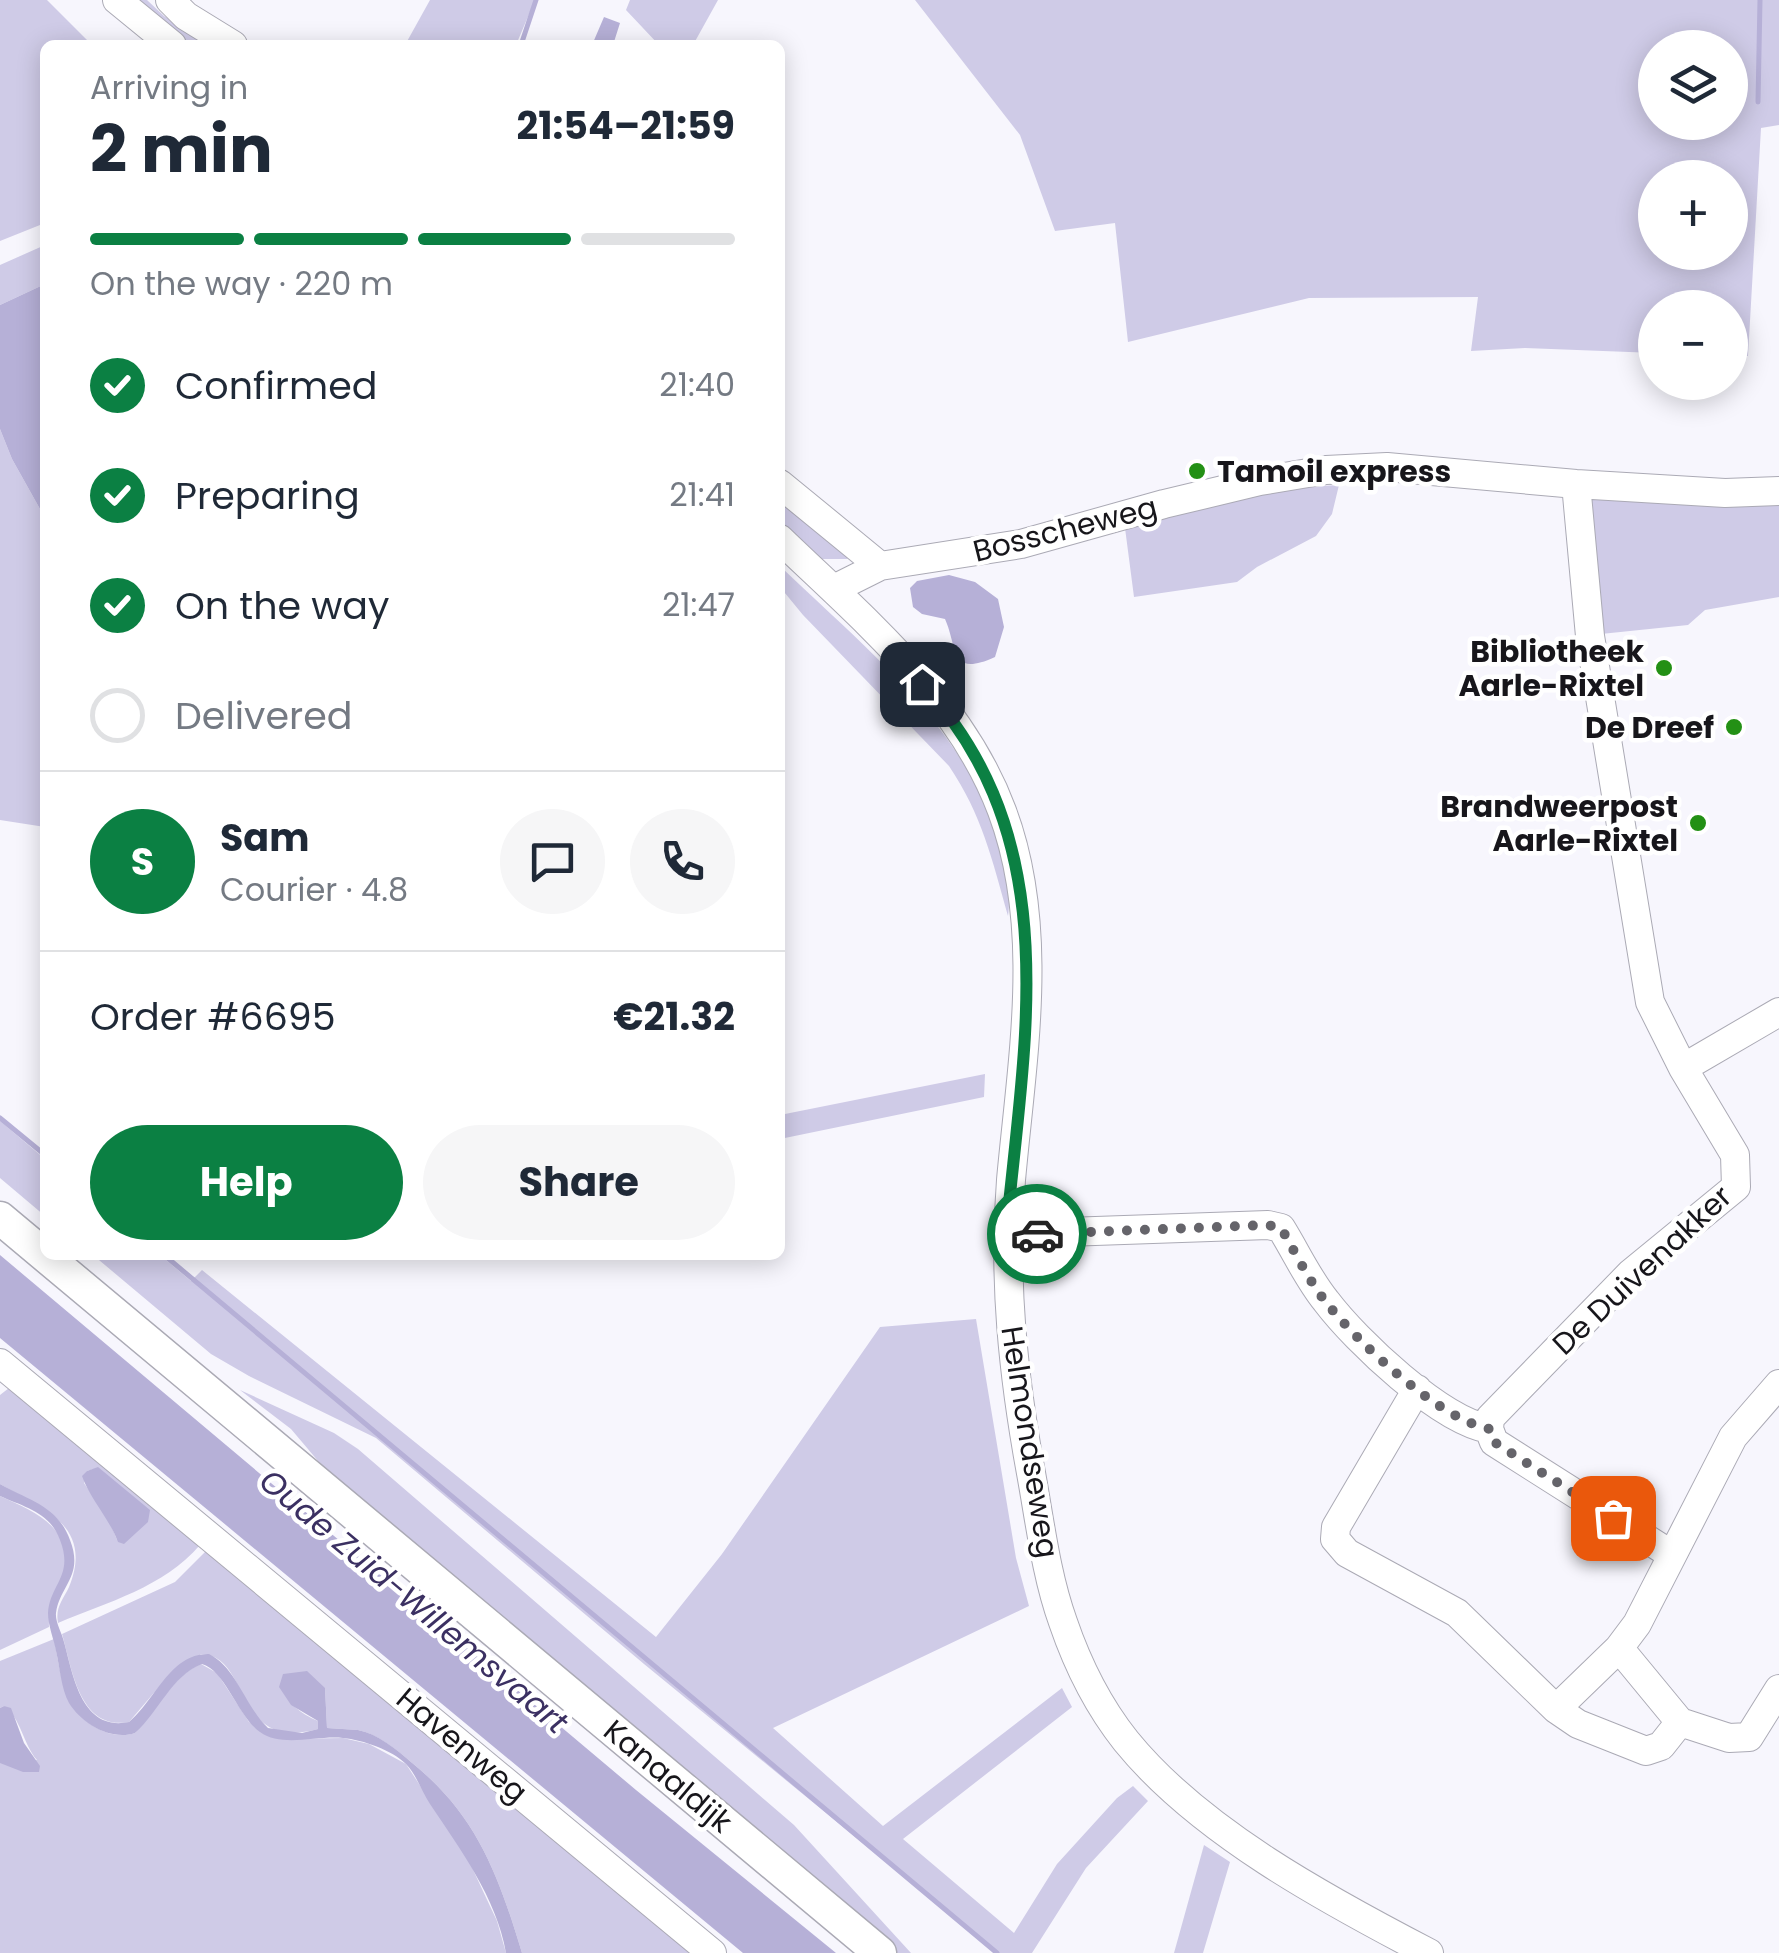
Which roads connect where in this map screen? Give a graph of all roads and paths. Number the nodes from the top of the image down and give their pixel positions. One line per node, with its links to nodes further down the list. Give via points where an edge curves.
1 (117, 0): 3 (street)
2 (170, 0): 4 (street)
3 (166, 40)
4 (225, 40)
5 (1576, 484): 7 (street, Bosscheweg); 9 (street, Bosscheweg, via 1386,467 1326,470 1164,504 1021,544); 12 (street, De Duivenakker, via 1590,636 1650,1002)
6 (785, 488): 9 (street)
7 (1779, 492)
8 (785, 544): 10 (street, Helmondseweg)
9 (880, 566): 10 (street, Bosscheweg)
10 (834, 589): 14 (street, Helmondseweg, via 947,710 1004,814 1027,942)
11 (1779, 1012): 12 (street)
12 (1683, 1068): 20 (street, De Duivenakker, via 1734,1155 1736,1187 1631,1273 1490,1418)
13 (0, 1218): 15 (main road, Kanaaldijk)
14 (1006, 1234): 19 (street, via 1281,1228 1324,1300); 28 (street, Helmondseweg, via 1018,1402 1041,1527 1062,1621 1098,1699 1126,1741 1180,1796 1276,1866)
15 (40, 1252)
16 (50, 1260): 27 (main road, Kanaaldijk)
17 (0, 1363): 26 (street, Havenweg)
18 (1779, 1384): 21 (street, via 1733,1437)
19 (1417, 1389): 20 (street, via 1469,1425); 24 (street, via 1334,1538 1346,1553 1457,1613)
20 (1490, 1429): 21 (street, via 1494,1442)
21 (1672, 1555): 22 (street)
22 (1619, 1648): 24 (street); 25 (street)
23 (1779, 1689): 25 (street, via 1749,1738)
24 (1556, 1709): 25 (street, via 1646,1751 1661,1746)
25 (1680, 1722)
26 (712, 1953)
27 (880, 1953)
28 (1429, 1953)

